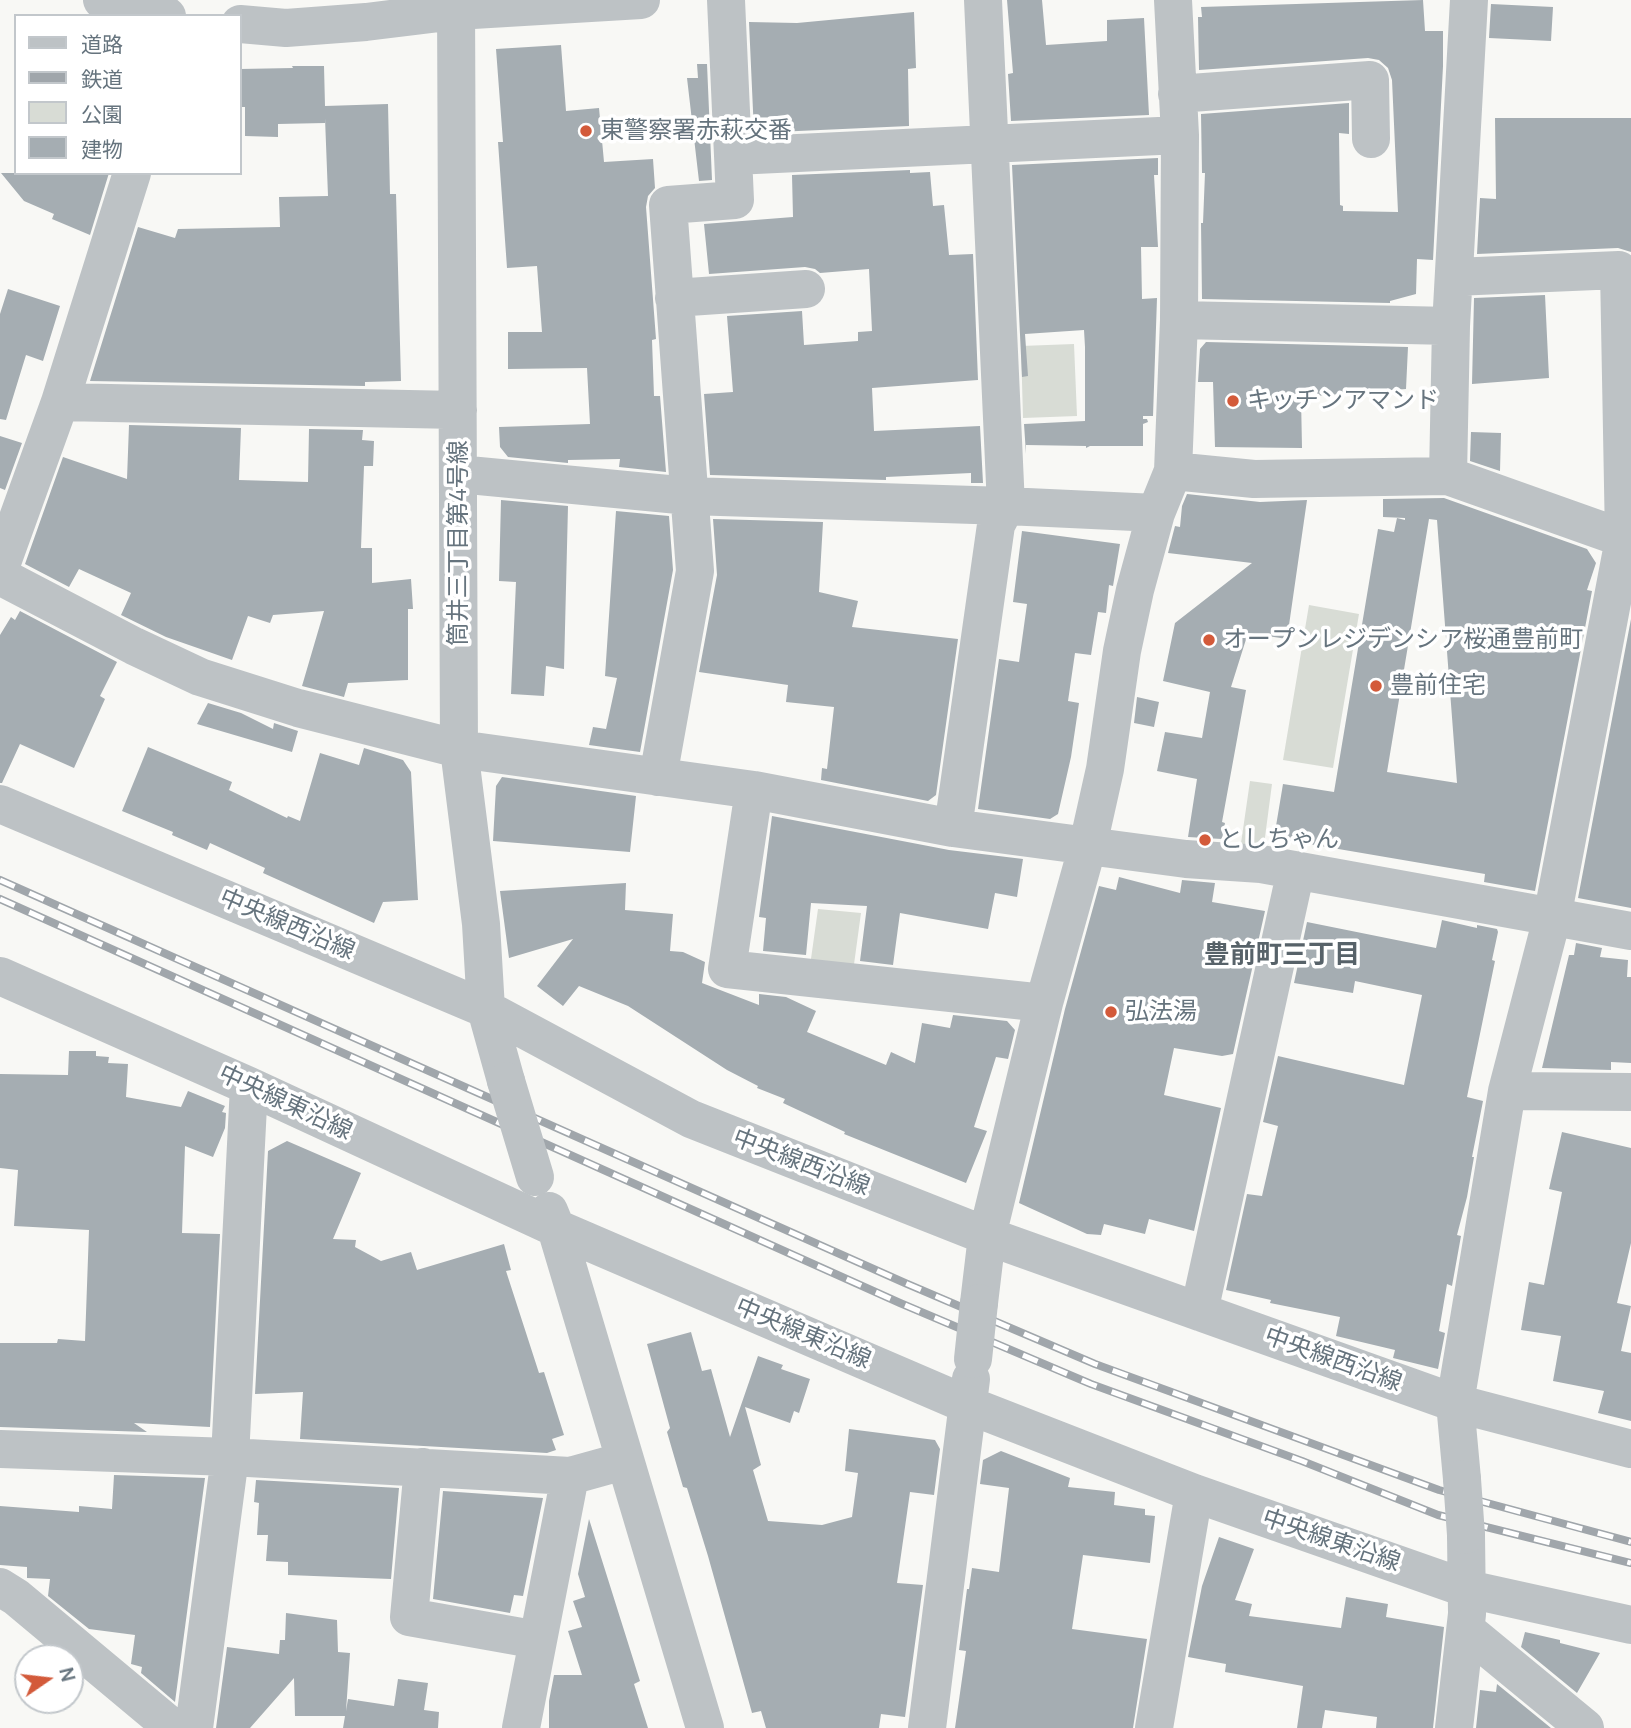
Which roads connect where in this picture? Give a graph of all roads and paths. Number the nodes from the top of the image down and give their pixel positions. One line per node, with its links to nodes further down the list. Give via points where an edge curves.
1 (102, 0): 8 (street)
2 (641, 0): 7 (street)
3 (726, 0): 14 (street)
4 (984, 0): 13 (street)
5 (1172, 0): 10 (street)
6 (1469, 0): 16 (street)
7 (456, 6): 9 (street, via 366,23 286,28); 22 (street, 筒井三丁目第4号線)
8 (159, 14)
9 (242, 24)
10 (1177, 94): 11 (street); 12 (street, via 1370,80)
11 (1180, 135): 13 (street); 19 (street)
12 (1371, 139)
13 (991, 145): 14 (street); 27 (street)
14 (733, 156): 18 (street, via 735,200 668,205)
15 (131, 175): 21 (street)
16 (1454, 277): 20 (street); 29 (street, via 1619,270)
17 (806, 289): 18 (street)
18 (674, 298): 26 (street)
19 (1179, 320): 20 (street); 23 (street)
20 (1451, 326): 25 (street)
21 (60, 402): 22 (street); 30 (street)
22 (458, 410): 24 (street, 筒井三丁目第4号線)
23 (1172, 471): 25 (street, via 1254,479); 28 (street)
24 (458, 474): 26 (street); 32 (street, 筒井三丁目第4号線)
25 (1448, 476): 29 (street)
26 (689, 496): 27 (street); 33 (street, via 695,571)
27 (1006, 506): 28 (street); 36 (street, via 996,525)
28 (1156, 513): 37 (street, via 1122,651 1105,769)
29 (1629, 539): 39 (street)
30 (0, 568)
31 (0, 576): 32 (street, via 200,677 298,708)
32 (459, 749): 33 (street); 43 (street, 筒井三丁目第4号線, via 481,924)
33 (658, 777): 34 (street)
34 (754, 790): 36 (street); 42 (street, via 727,969)
35 (0, 804): 43 (street, 中央線西沿線)
36 (953, 828): 37 (street)
37 (1088, 845): 38 (street); 42 (street)
38 (1296, 870): 39 (street); 49 (street)
39 (1552, 918): 40 (street); 45 (street)
40 (1631, 931)
41 (0, 976): 44 (street, 中央線東沿線)
42 (1044, 1003): 48 (street)
43 (486, 1009): 47 (street, 筒井三丁目第4号線, bridge, via 535,1177); 48 (street, 中央線西沿線, via 691,1119)
44 (249, 1086): 47 (street, 中央線東沿線); 54 (street)
45 (1507, 1091): 46 (street); 50 (street)
46 (1631, 1092)
47 (556, 1228): 51 (street, 中央線東沿線); 55 (street, 筒井三丁目第4号線)
48 (987, 1236): 49 (street, 中央線西沿線); 51 (street, bridge)
49 (1199, 1312): 50 (street, 中央線西沿線)
50 (1455, 1404): 53 (street, 中央線西沿線); 60 (street, bridge)
51 (968, 1405): 58 (street, 中央線東沿線); 68 (street)
52 (0, 1449): 54 (street)
53 (1631, 1449)
54 (230, 1457): 56 (street); 65 (street)
55 (624, 1461): 57 (street); 67 (street, 筒井三丁目第4号線)
56 (423, 1467): 57 (street); 63 (street, via 409,1617)
57 (570, 1476): 63 (street)
58 (1194, 1493): 60 (street, 中央線東沿線); 69 (street)
59 (0, 1587): 64 (street)
60 (1468, 1589): 61 (street, 中央線東沿線); 62 (street)
61 (1631, 1625)
62 (1466, 1630): 70 (street); 71 (street)
63 (538, 1640): 66 (street)
64 (173, 1728)
65 (194, 1728)
66 (521, 1728)
67 (705, 1728)
68 (928, 1728)
69 (1154, 1728)
70 (1454, 1728)
71 (1585, 1728)

